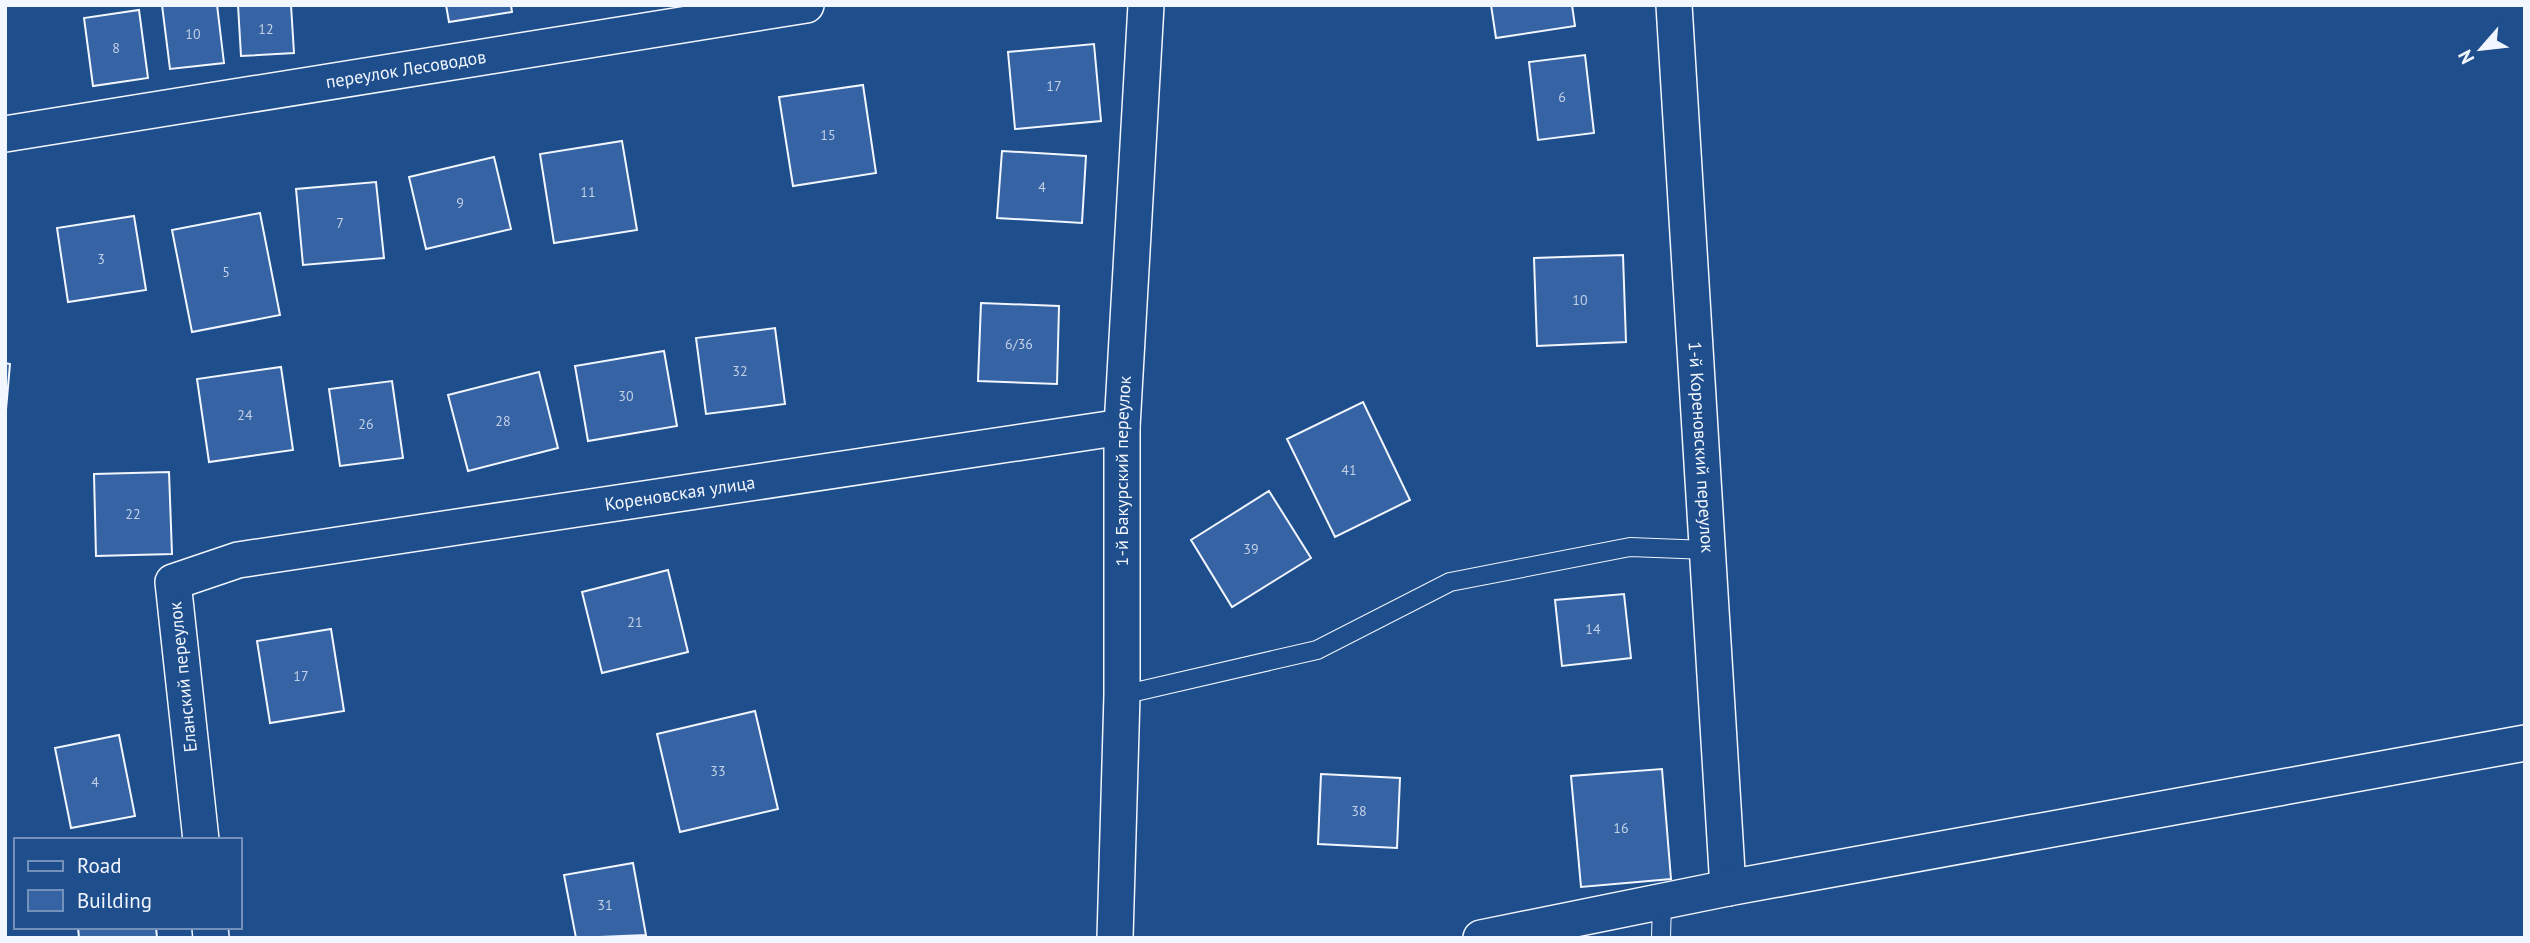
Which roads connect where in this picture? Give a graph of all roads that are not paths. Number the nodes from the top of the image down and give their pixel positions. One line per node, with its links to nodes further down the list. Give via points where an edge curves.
1 (806, 5): 4 (street, переулок Лесоводов)
2 (1146, 5): 5 (street, 1-й Бакурский переулок)
3 (1674, 5): 6 (street, 1-й Кореновский переулок)
4 (5, 134)
5 (1122, 427): 7 (street, Кореновская улица); 8 (street, 1-й Бакурский переулок)
6 (1707, 550): 8 (lane, via 1630,547 1450,583 1317,650); 11 (street, 1-й Кореновский переулок)
7 (238, 560): 10 (street, Еланский переулок, via 173,582)
8 (1122, 695): 13 (street, 1-й Бакурский переулок)
9 (2525, 743): 11 (street)
10 (201, 838)
11 (1728, 888): 12 (street)
12 (1662, 901): 14 (street); 15 (lane)
13 (1115, 938)
14 (1482, 938)
15 (1661, 938)

